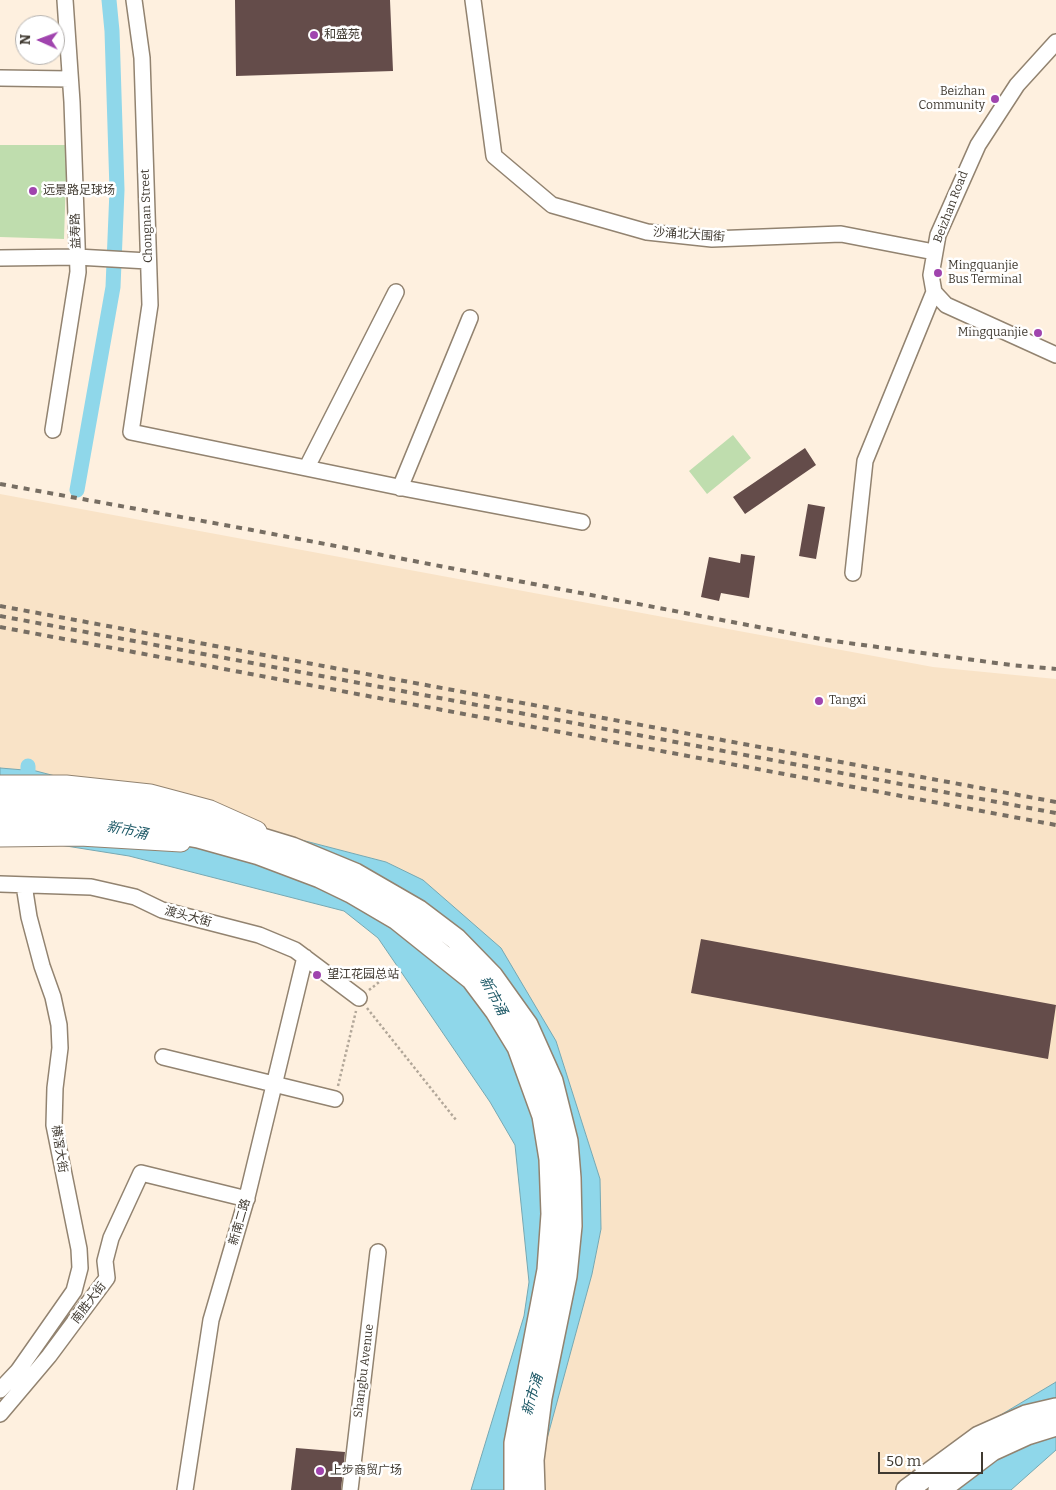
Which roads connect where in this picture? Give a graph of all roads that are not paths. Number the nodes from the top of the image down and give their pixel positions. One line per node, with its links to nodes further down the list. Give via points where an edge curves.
1 (65, 0): 6 (street, 益寿路)
2 (134, 0): 10 (street, Chongnan Street, via 142,58)
3 (474, 0): 7 (street, 沙涌北大围街, via 494,156 552,205 646,232 712,239 841,234)
4 (1056, 42): 7 (street, Beizhan Road, via 1016,85 988,126 955,192)
5 (0, 78): 6 (street)
6 (70, 80): 8 (street, 益寿路)
7 (934, 252): 12 (street, Beizhan Road, via 931,275)
8 (77, 257): 9 (street); 10 (street); 15 (street, 益寿路, via 78,272)
9 (0, 258)
10 (148, 261): 16 (street, Chongnan Street, via 150,305 131,432)
11 (396, 292): 16 (street)
12 (934, 292): 14 (street, via 957,310); 19 (street, via 865,461)
13 (470, 318): 17 (street)
14 (1056, 355)
15 (53, 430)
16 (307, 468): 17 (street)
17 (400, 488): 18 (street)
18 (582, 522)
19 (853, 573)
20 (0, 785): 24 (street, via 66,785 150,794 237,820)
21 (0, 802): 24 (main road, via 65,803 152,812 203,821)
22 (0, 819): 25 (main road, via 50,819 141,828)
23 (0, 837): 25 (street, via 80,836)
24 (282, 845): 44 (main road, via 356,874 444,929 470,953 510,1000 527,1025 548,1073 566,1141 571,1226 566,1276 538,1415 533,1460)
25 (232, 846): 43 (main road, via 320,877 397,919 472,979 518,1047 543,1116 550,1159 552,1214 548,1270 515,1443)
26 (0, 884): 27 (street, 渡头大街)
27 (24, 885): 28 (street, 渡头大街, via 91,887 136,897 162,910 258,935); 35 (street, 横滘大街, via 28,917 53,997 58,1025 60,1048 54,1125 80,1268 74,1292)
28 (305, 957): 29 (street, 渡头大街); 31 (street, 新南二路)
29 (359, 998)
30 (163, 1057): 31 (street)
31 (274, 1085): 32 (street); 33 (street, 新南二路)
32 (335, 1099)
33 (246, 1199): 37 (street, 南胜大街, via 141,1173 111,1238 105,1261 107,1278 49,1356); 41 (street, 新南二路, via 211,1320)
34 (378, 1252): 42 (street, Shangbu Avenue)
35 (0, 1390)
36 (1056, 1409): 45 (main road, via 1026,1416 979,1437)
37 (0, 1414)
38 (1056, 1425): 40 (main road)
39 (1056, 1433): 40 (street)
40 (1026, 1434): 46 (main road, via 992,1450)
41 (185, 1490)
42 (350, 1490)
43 (515, 1490)
44 (534, 1490)
45 (907, 1490)
46 (939, 1490)

